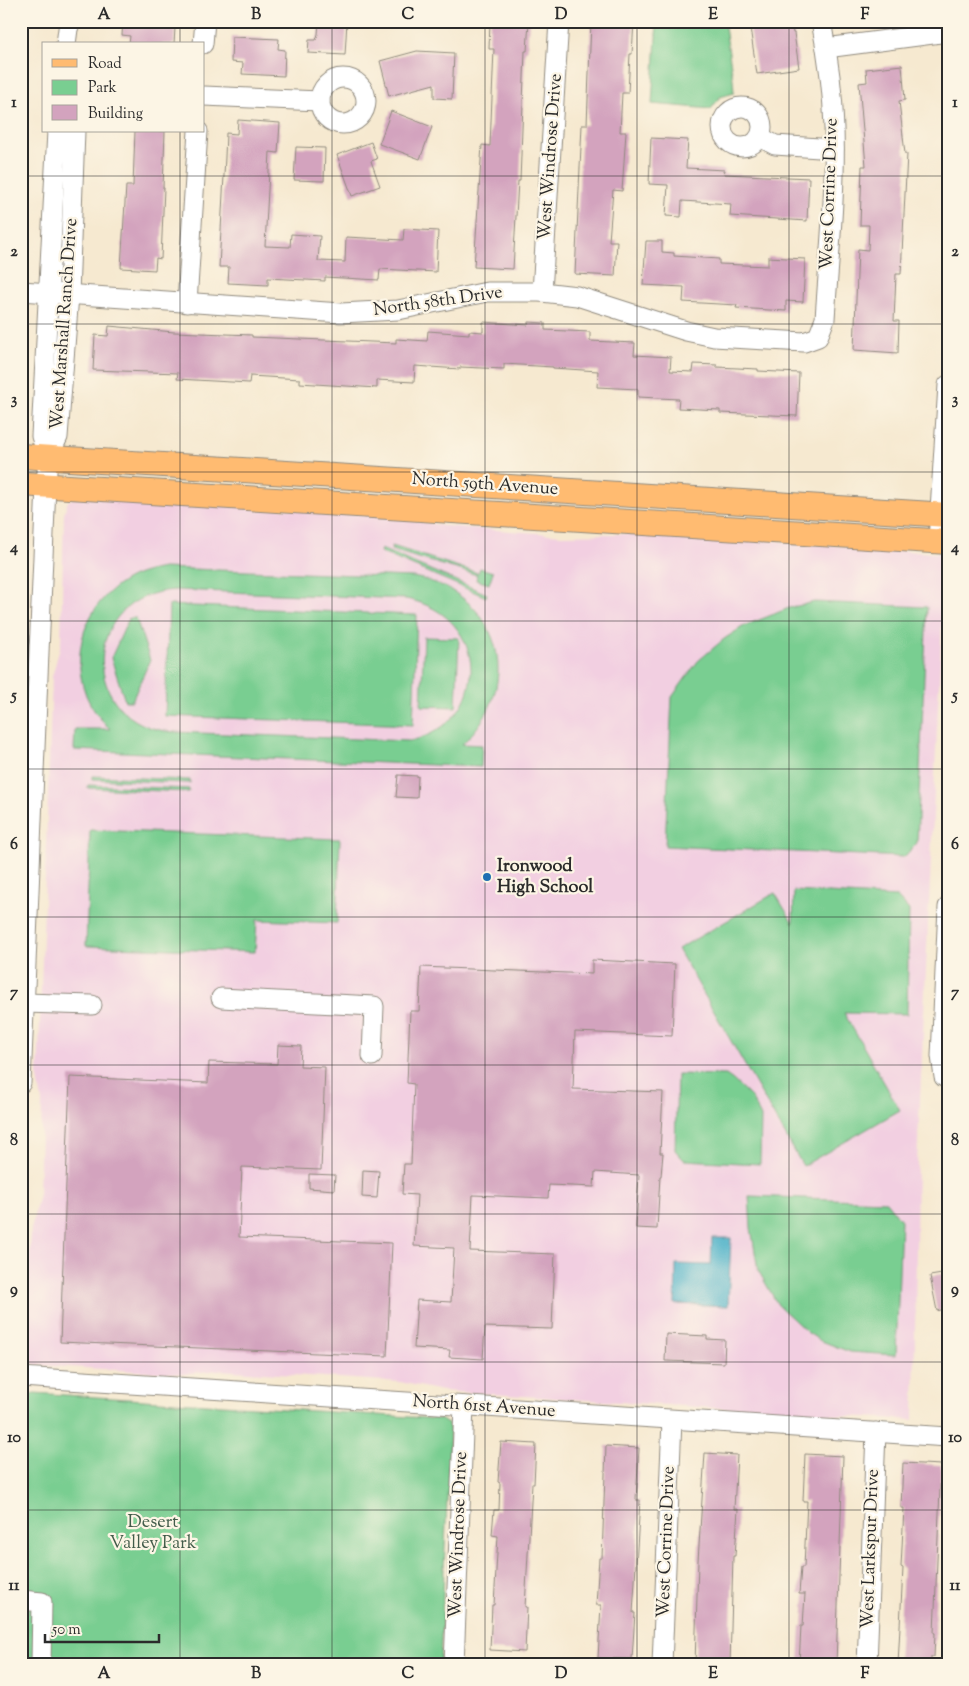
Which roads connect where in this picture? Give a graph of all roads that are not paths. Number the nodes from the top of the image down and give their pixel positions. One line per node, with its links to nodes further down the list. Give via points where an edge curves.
1 (71, 21): 7 (street)
2 (78, 21): 8 (street)
3 (205, 21): 9 (street)
4 (559, 21): 19 (street, West Windrose Drive)
5 (821, 21): 10 (street, West Corrine Drive)
6 (948, 32): 10 (street)
7 (66, 42)
8 (78, 42)
9 (203, 42)
10 (826, 48): 17 (street, West Corrine Drive)
11 (205, 96): 12 (street)
12 (320, 101)
13 (57, 132): 20 (street, West Marshall Ranch Drive)
14 (75, 132): 21 (street, West Marshall Ranch Drive)
15 (198, 132): 22 (street)
16 (760, 137): 17 (street, via 776,145)
17 (834, 149): 23 (street, West Corrine Drive, via 825,319)
18 (21, 291): 20 (street, North 58th Drive)
19 (542, 292): 22 (street, North 58th Drive, via 488,292 398,310 340,313); 23 (street, North 58th Drive, via 577,296 714,337 804,342)
20 (48, 293): 21 (street, North 58th Drive); 26 (street, West Marshall Ranch Drive, via 40,436)
21 (68, 295): 22 (street, North 58th Drive); 26 (street, West Marshall Ranch Drive, via 58,437)
22 (187, 303)
23 (818, 337)
24 (948, 384): 30 (street)
25 (21, 456): 26 (main road, North 59th Avenue)
26 (48, 458): 28 (street); 29 (main road, North 59th Avenue)
27 (21, 484): 28 (main road, North 59th Avenue)
28 (46, 485): 31 (main road, North 59th Avenue); 33 (street)
29 (570, 491): 30 (main road, North 59th Avenue); 31 (main road, via 542,500)
30 (944, 515): 32 (street)
31 (522, 516): 32 (main road, North 59th Avenue)
32 (943, 541)
33 (25, 884): 36 (street)
34 (948, 907): 39 (street, via 941,1056)
35 (221, 998): 38 (street, via 374,1006)
36 (24, 1003): 37 (street); 40 (street)
37 (92, 1005)
38 (372, 1056)
39 (946, 1078)
40 (21, 1083)
41 (21, 1377): 42 (street, North 61st Avenue)
42 (464, 1406): 43 (street, North 61st Avenue); 48 (street, West Windrose Drive)
43 (672, 1420): 44 (street, North 61st Avenue); 49 (street, West Corrine Drive)
44 (876, 1432): 45 (street, North 61st Avenue); 50 (street, West Larkspur Drive)
45 (948, 1436)
46 (21, 1600): 47 (street, via 42,1602)
47 (40, 1665)
48 (454, 1665)
49 (662, 1665)
50 (867, 1665)

